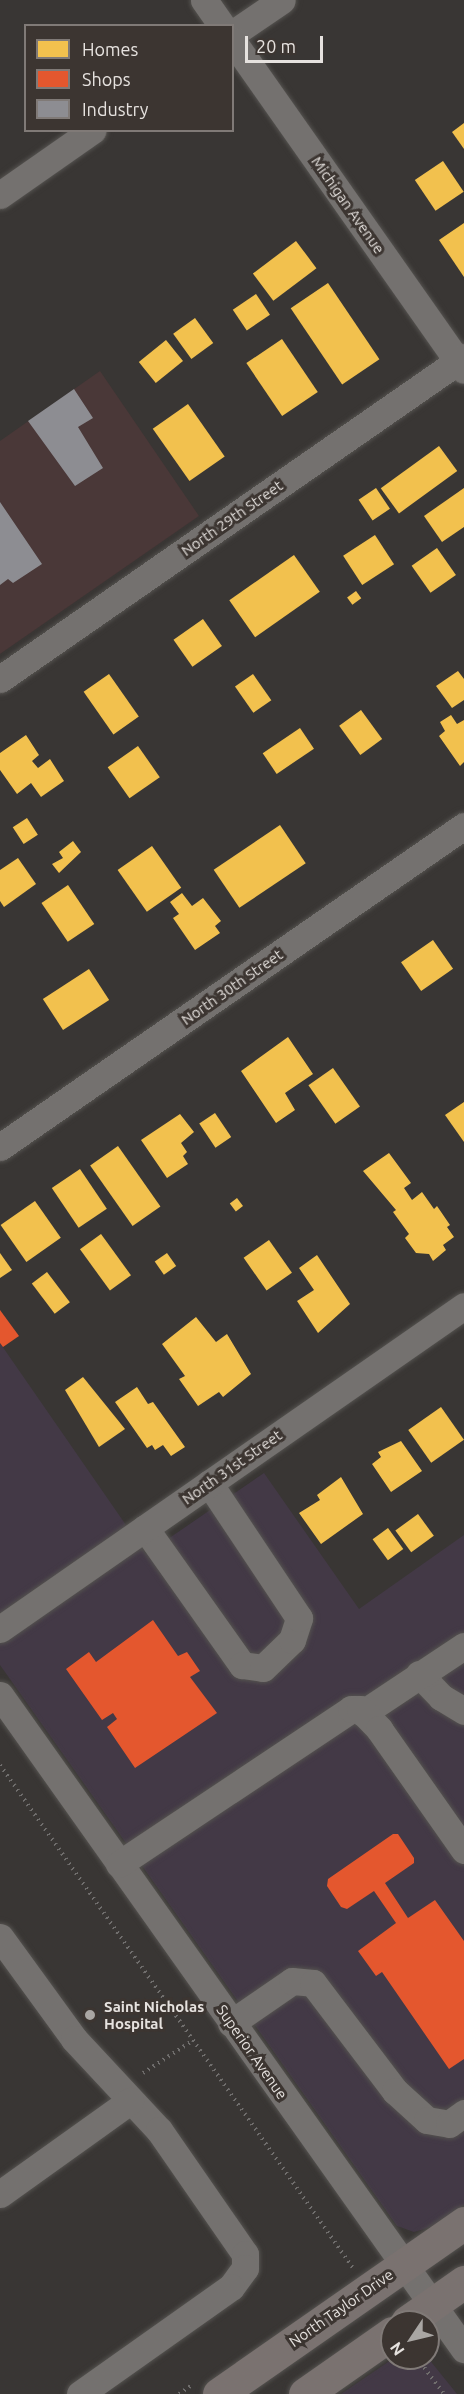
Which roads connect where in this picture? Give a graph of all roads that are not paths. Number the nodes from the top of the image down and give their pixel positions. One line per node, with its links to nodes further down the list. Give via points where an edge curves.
1 (204, 0): 3 (street)
2 (282, 0): 4 (street)
3 (221, 24)
4 (234, 33)
5 (234, 43): 8 (street, Michigan Avenue)
6 (90, 132): 7 (street)
7 (0, 195)
8 (462, 363): 9 (street, North 29th Street)
9 (0, 679)
10 (464, 826): 11 (street, North 30th Street)
11 (0, 1147)
12 (464, 1306): 13 (street, North 31st Street)
13 (209, 1483): 14 (street, North 31st Street); 14 (street, via 299,1618 292,1640 263,1668 242,1665)
14 (145, 1528): 15 (street, North 31st Street)
15 (0, 1629)
16 (464, 1646): 17 (street)
17 (419, 1674): 19 (street, via 441,1697); 20 (street)
18 (0, 1695): 22 (street, Superior Avenue)
19 (464, 1711)
20 (363, 1713): 21 (street, via 379,1729); 22 (street, via 351,1708 324,1724)
21 (464, 1850)
22 (119, 1864): 24 (street, Superior Avenue)
23 (0, 1937): 25 (street, via 74,2039)
24 (231, 2023): 26 (street, via 292,1982 313,1983 394,2091 427,2120 449,2124); 29 (street, Superior Avenue)
25 (130, 2100): 27 (street); 37 (street, via 159,2130 240,2246 245,2268 223,2293)
26 (464, 2113)
27 (0, 2194)
28 (464, 2223): 29 (main road, North Taylor Drive)
29 (402, 2265): 31 (street, Superior Avenue); 36 (main road, North Taylor Drive)
30 (464, 2282): 32 (main road)
31 (418, 2310)
32 (423, 2310)
33 (440, 2330): 35 (street, Superior Avenue)
34 (380, 2341): 38 (main road)
35 (464, 2349)
36 (209, 2387)
37 (80, 2394)
38 (305, 2394)

